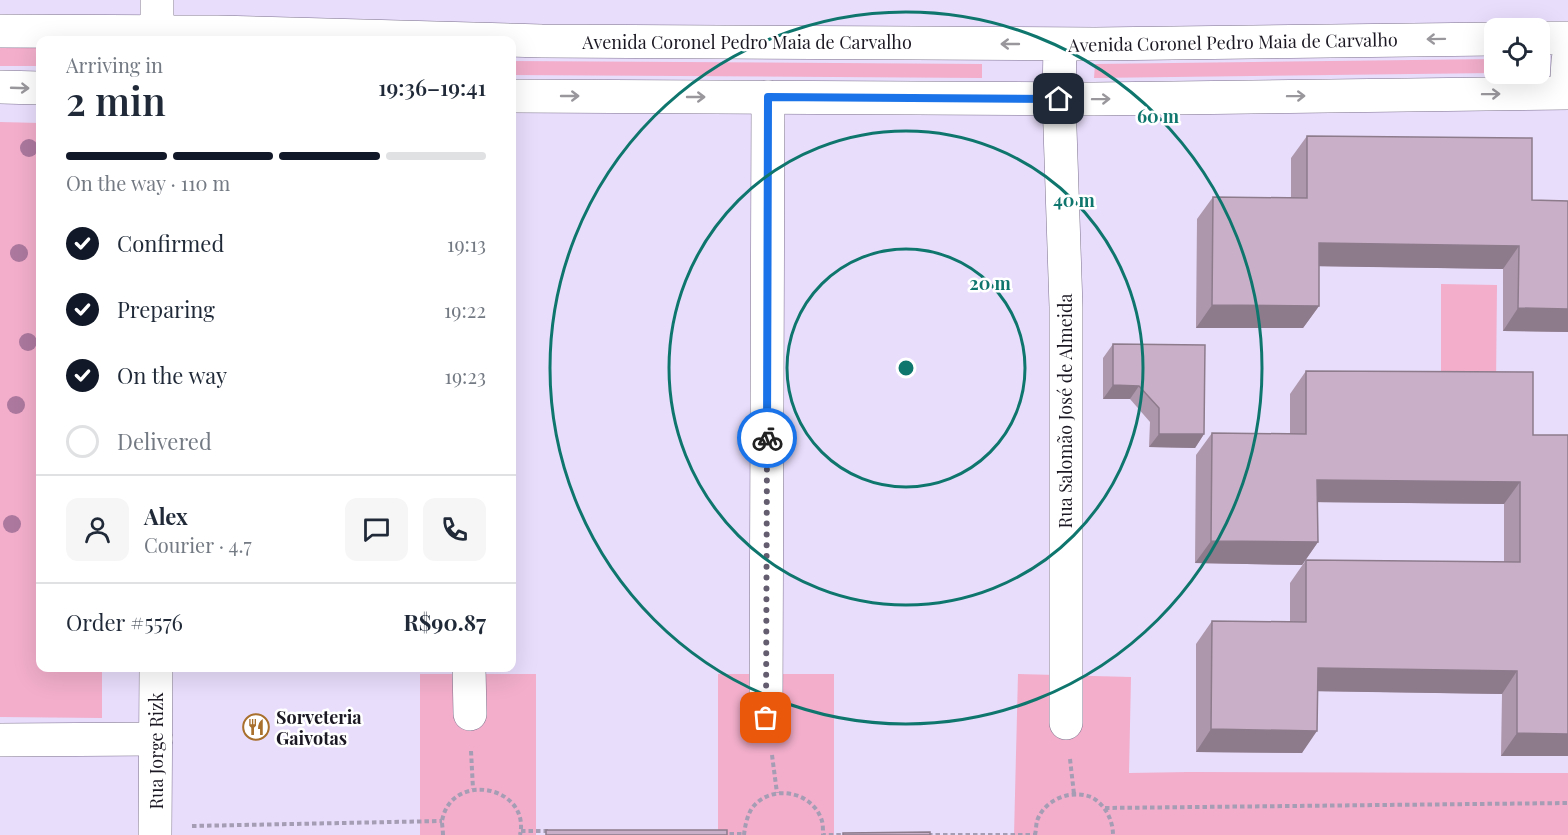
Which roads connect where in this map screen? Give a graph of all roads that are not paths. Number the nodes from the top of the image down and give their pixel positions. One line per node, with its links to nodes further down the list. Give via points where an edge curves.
1 (157, 24): 2 (street, Avenida Coronel Pedro Maia de Carvalho); 3 (street, Avenida Coronel Pedro Maia de Carvalho, one-way to 1)
2 (0, 31)
3 (429, 36)
4 (1550, 38): 5 (street)
5 (1568, 38)
6 (1484, 39): 8 (street, Avenida Coronel Pedro Maia de Carvalho, one-way to 8)
7 (516, 40): 8 (street, Avenida Coronel Pedro Maia de Carvalho, one-way to 7)
8 (1060, 44): 15 (street, Rua Salomão José de Almeida)
9 (1568, 60): 12 (street)
10 (0, 87): 11 (street, one-way to 11)
11 (36, 88)
12 (1567, 93): 15 (street, one-way to 12)
13 (516, 96): 14 (street, one-way to 14)
14 (768, 97): 15 (street); 19 (street)
15 (1059, 99): 20 (street, Rua Salomão José de Almeida, via 1066,307)
16 (156, 672): 21 (street, Rua Jorge Rizk)
17 (469, 672): 18 (street)
18 (470, 714)
19 (766, 718)
20 (1066, 723)
21 (156, 739): 22 (street); 23 (street, Rua Jorge Rizk)
22 (0, 740)
23 (155, 831)

